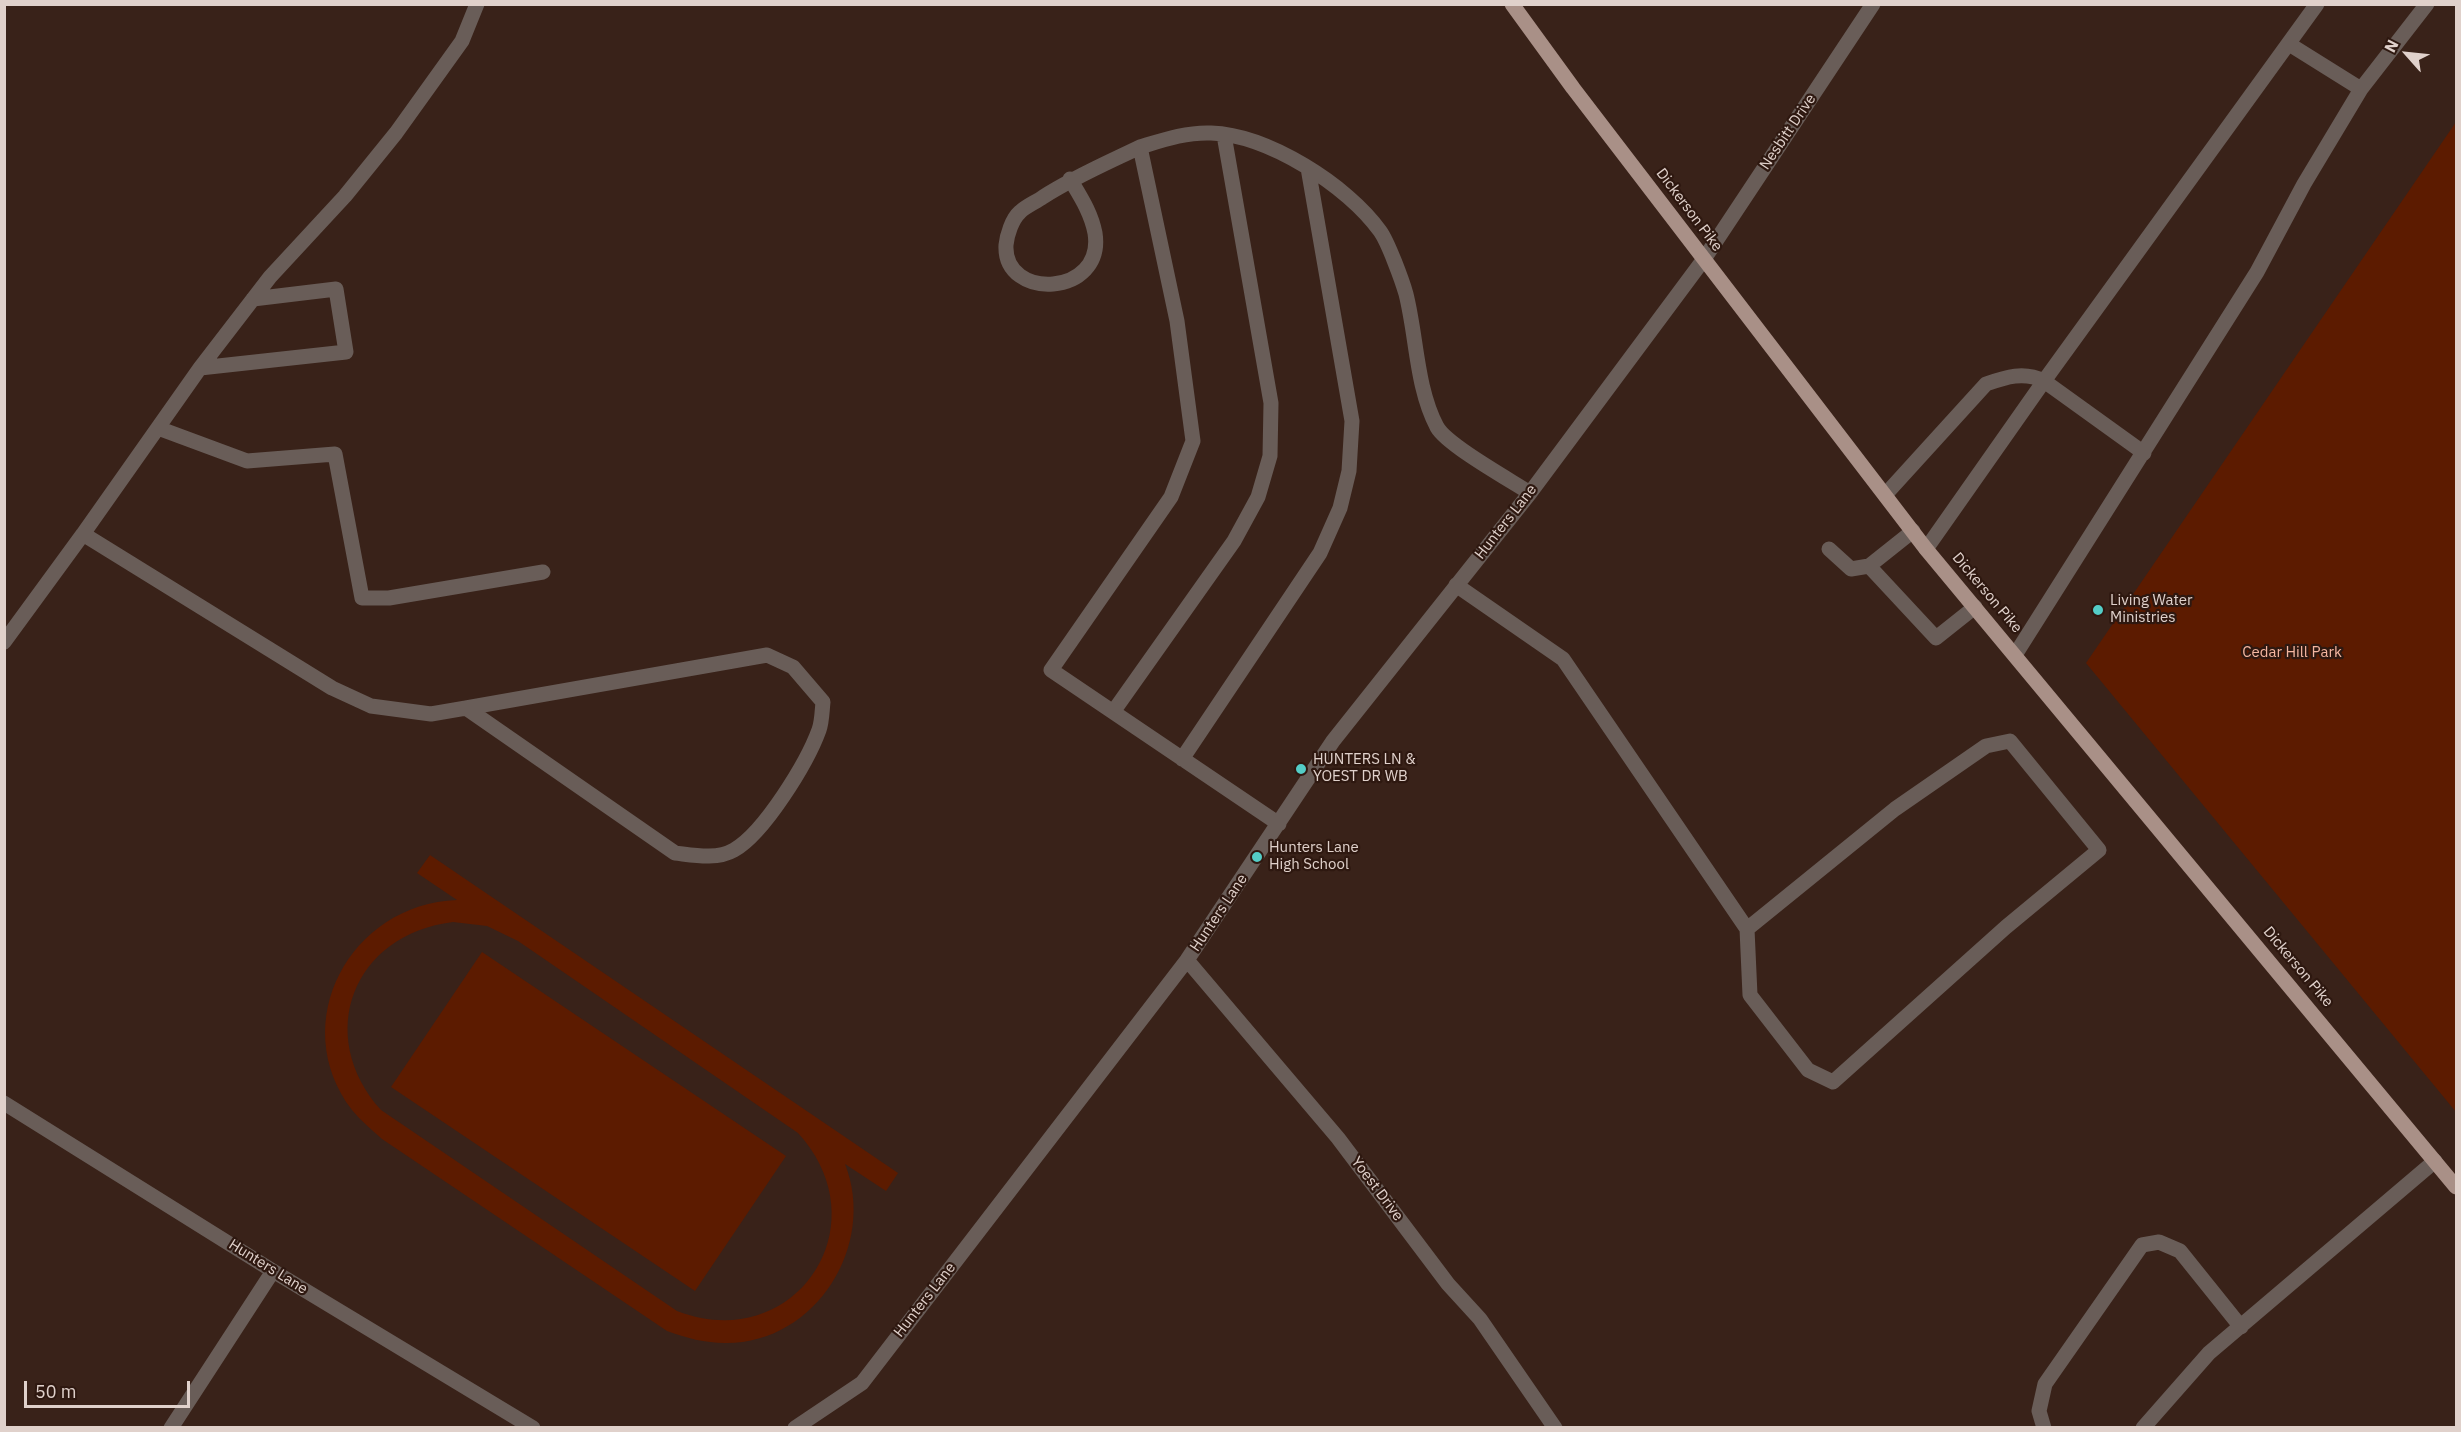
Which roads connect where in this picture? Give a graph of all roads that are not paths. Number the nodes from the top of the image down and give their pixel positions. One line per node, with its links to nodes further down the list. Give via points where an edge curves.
1 (477, 4): 13 (street, via 462,41 396,132)
2 (1512, 4): 12 (main road, Dickerson Pike)
3 (1873, 4): 12 (street, Nesbitt Drive)
4 (2317, 4): 6 (street)
5 (2427, 4): 7 (street)
6 (2289, 44): 7 (street); 15 (street)
7 (2361, 89): 17 (street, via 2304,183 2257,272)
8 (1224, 135): 9 (street, via 1176,135); 10 (street, via 1243,139); 31 (street, via 1271,404 1270,456 1258,497 1234,541)
9 (1140, 147): 11 (street); 31 (street, via 1177,321 1193,441 1171,497 1051,670)
10 (1308, 168): 18 (street, via 1351,198 1382,232 1406,293 1424,391 1438,429 1474,459); 32 (street, via 1352,421 1349,471 1340,508 1320,553)
11 (1070, 179): 11 (street, via 1019,212 1006,236 1006,252 1012,266 1039,285 1077,278 1094,255 1095,234 1088,208)
12 (1704, 258): 18 (street, Hunters Lane); 19 (main road, Dickerson Pike)
13 (253, 299): 14 (street); 14 (street, via 336,289 346,352)
14 (200, 369): 16 (street)
15 (2044, 381): 17 (street); 19 (street, via 2032,375 2007,376 1986,384); 23 (street)
16 (158, 428): 21 (street); 25 (street, via 246,461 335,454 362,598 389,598)
17 (2144, 453): 29 (street)
18 (1530, 493): 26 (street, Hunters Lane)
19 (1885, 495): 20 (main road, Dickerson Pike)
20 (1913, 531): 23 (main road, Dickerson Pike); 24 (street)
21 (83, 534): 28 (street); 30 (street, via 332,688 371,706 431,714)
22 (1829, 549): 24 (street, via 1851,569)
23 (1926, 549): 27 (main road, Dickerson Pike)
24 (1869, 566): 27 (street, via 1936,638)
25 (543, 572)
26 (1456, 585): 33 (street, Hunters Lane, via 1333,741); 34 (street, via 1563,659)
27 (1975, 608): 29 (main road, Dickerson Pike)
28 (4, 642)
29 (2015, 655): 37 (main road, Dickerson Pike)
30 (466, 708): 30 (street, via 675,853 703,857 733,851 758,830 802,766 819,729 823,702 793,667 767,655)
31 (1113, 712): 32 (street)
32 (1182, 759): 33 (street)
33 (1279, 824): 35 (street, Hunters Lane)
34 (1747, 929): 34 (street, via 1895,809 1986,746 2010,741 2099,850 2006,927 1833,1082 1808,1070 1750,994)
35 (1187, 960): 43 (street, Hunters Lane, via 861,1383); 44 (street, Yoest Drive, via 1338,1137 1448,1284 1480,1319)
36 (4, 1103): 39 (street, Hunters Lane)
37 (2435, 1161): 38 (main road, Dickerson Pike); 40 (street)
38 (2457, 1187)
39 (273, 1271): 41 (street); 42 (street, Hunters Lane)
40 (2241, 1327): 45 (street, via 2180,1251 2159,1242 2142,1245 2045,1384 2039,1411); 46 (street, via 2209,1353)
41 (171, 1428)
42 (533, 1428)
43 (795, 1428)
44 (1555, 1428)
45 (2044, 1428)
46 (2144, 1428)

